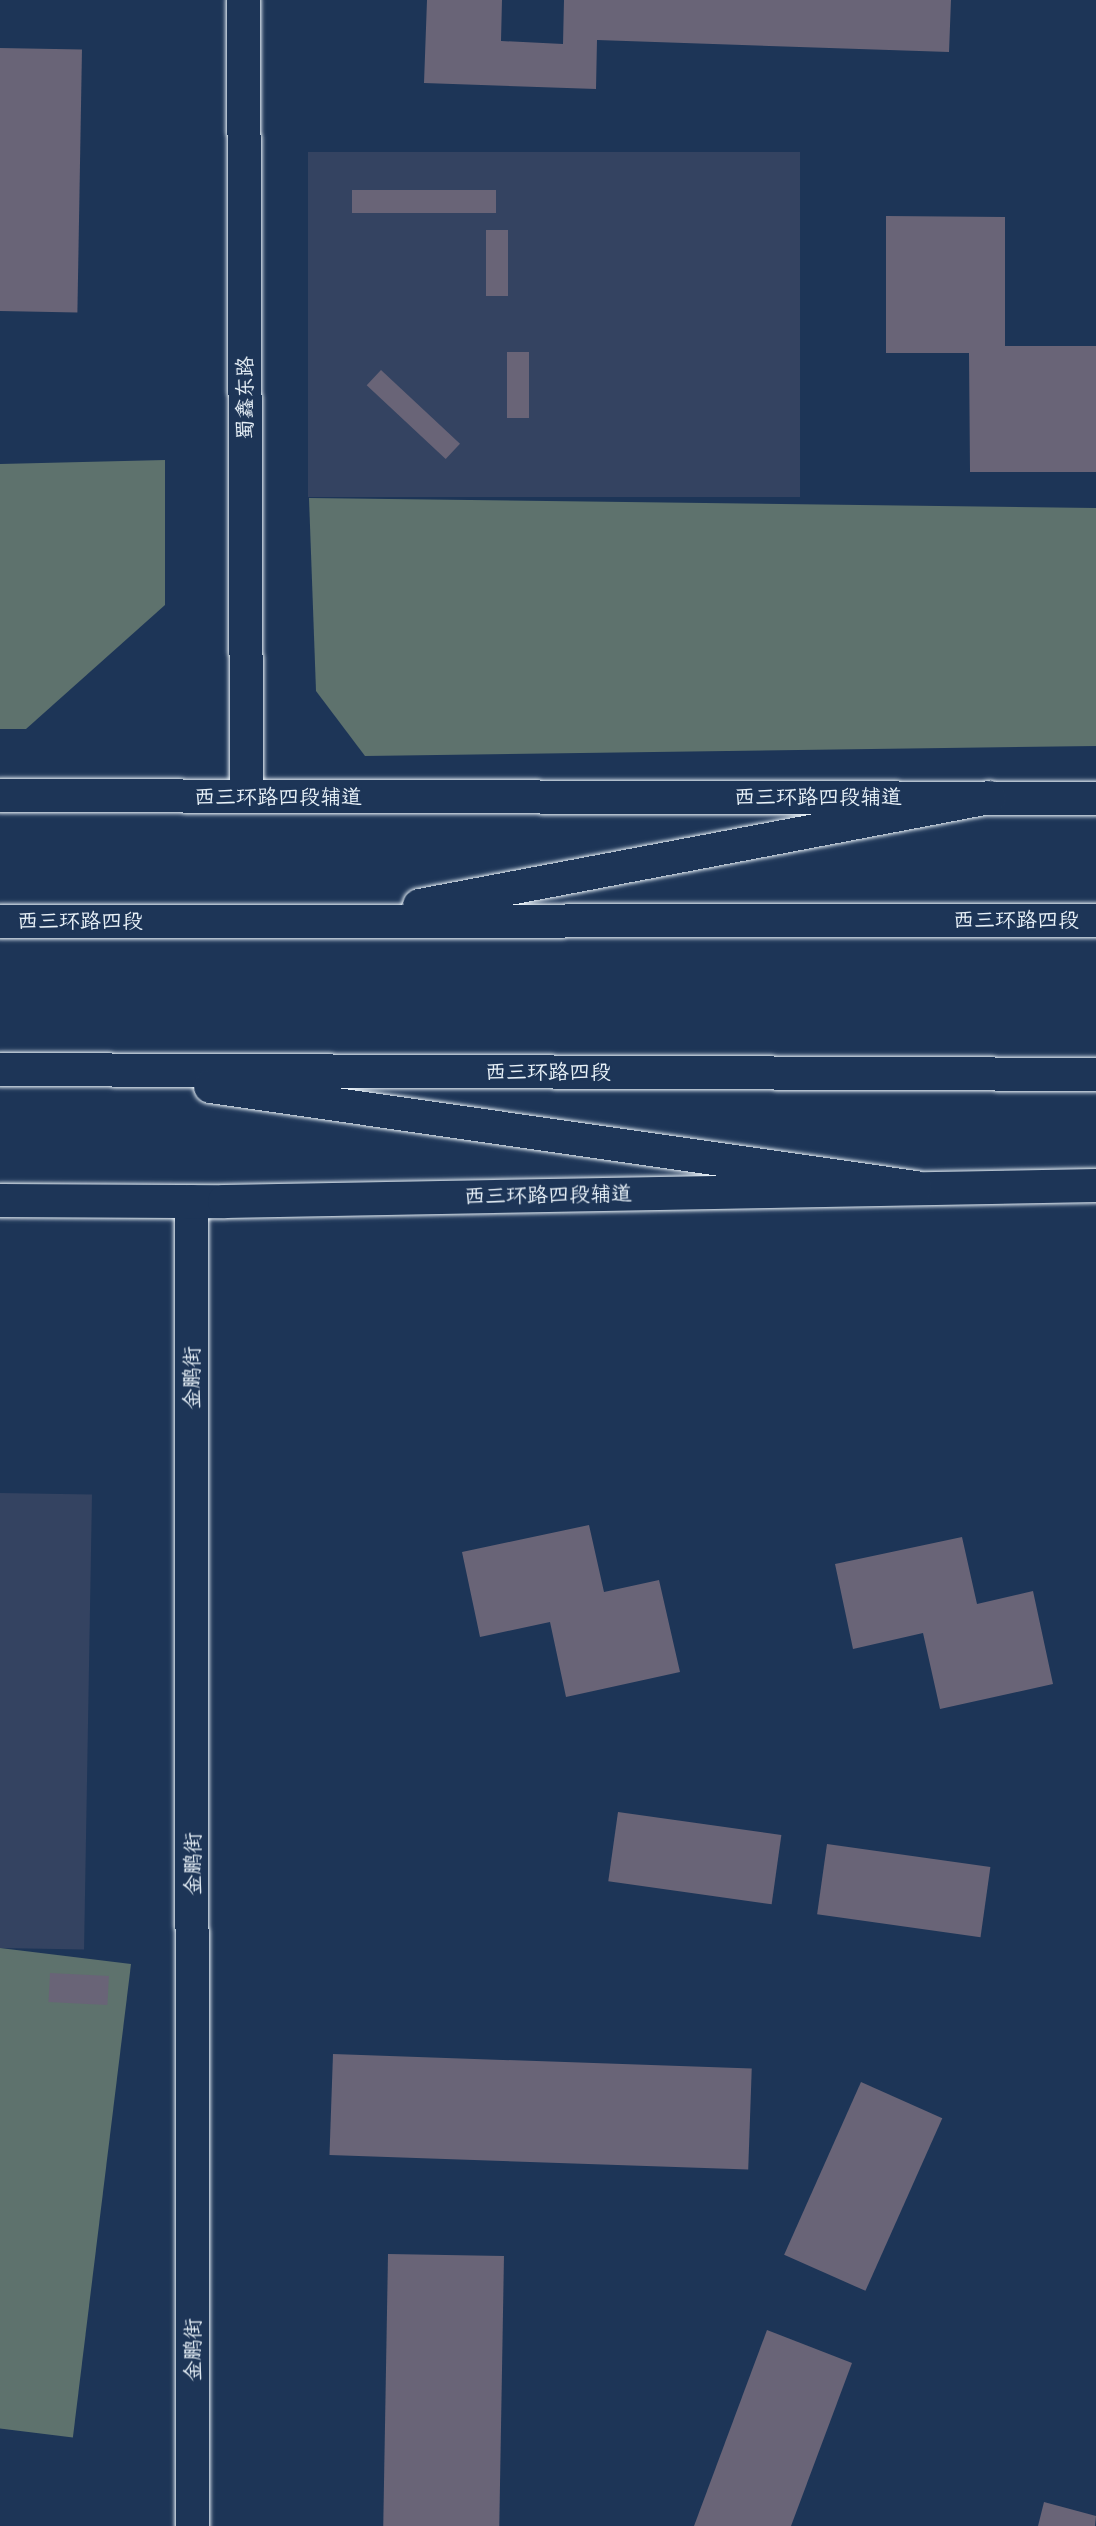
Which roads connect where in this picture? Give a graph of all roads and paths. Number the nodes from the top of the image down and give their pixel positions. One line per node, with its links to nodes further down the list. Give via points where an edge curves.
1 (243, 0): 3 (main road, 蜀鑫东路)
2 (0, 795): 3 (main road, 西三环路四段辅道)
3 (246, 796): 4 (main road, 西三环路四段辅道)
4 (989, 796): 5 (main road, 西三环路四段辅道); 6 (main road)
5 (1096, 798)
6 (339, 920): 7 (main road, 西三环路四段); 8 (main road, 西三环路四段)
7 (1096, 920)
8 (0, 921)
9 (86, 1068): 10 (main road, 西三环路四段); 11 (main road, 西三环路四段); 13 (main road)
10 (0, 1069)
11 (1096, 1074)
12 (1096, 1185): 13 (main road, 西三环路四段辅道)
13 (915, 1187): 15 (main road, 西三环路四段辅道)
14 (0, 1200): 15 (main road, 西三环路四段辅道)
15 (191, 1201): 16 (main road, 金鹏街)
16 (192, 2526)

